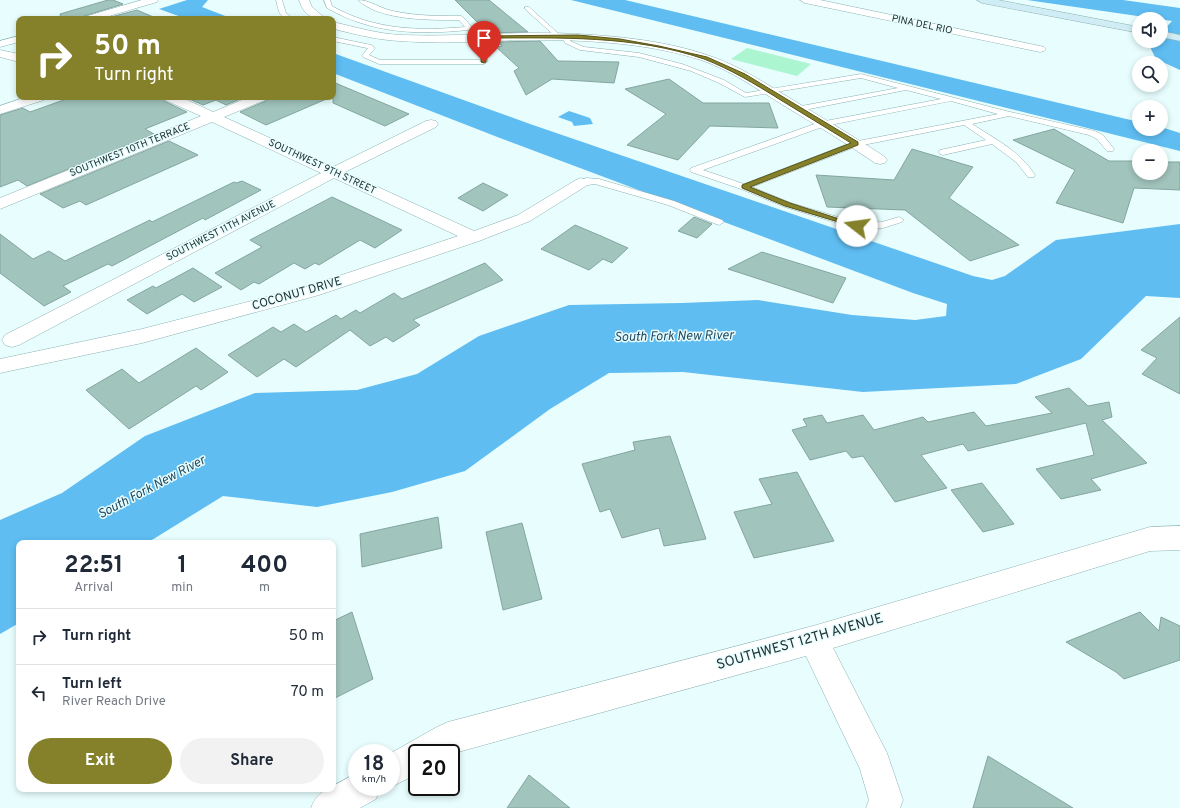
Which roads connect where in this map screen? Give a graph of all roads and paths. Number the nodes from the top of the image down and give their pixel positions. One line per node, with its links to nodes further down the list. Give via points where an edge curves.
1 (152, 0): 9 (street)
2 (279, 0): 10 (lane, via 282,14)
3 (304, 0): 11 (street, via 307,8)
4 (327, 0): 14 (lane, via 329,7 367,24 408,30 452,30)
5 (361, 0): 14 (lane, via 384,12 431,18 461,18)
6 (805, 0): 21 (street, PINA DEL RIO)
7 (982, 0): 13 (main road)
8 (527, 8): 16 (lane)
9 (98, 16)
10 (285, 16)
11 (317, 16)
12 (336, 26): 14 (street, via 351,31 401,38)
13 (1132, 29)
14 (477, 34): 16 (street); 18 (lane, via 484,62 379,62 365,56 372,48 369,46)
15 (1168, 35): 17 (main road)
16 (561, 36): 25 (street, via 620,40 705,58 743,75)
17 (1180, 38)
18 (336, 39)
19 (16, 40): 20 (street)
20 (0, 44)
21 (1040, 50)
22 (0, 53): 23 (street)
23 (16, 57)
24 (907, 88): 25 (lane, via 861,76); 26 (lane); 30 (lane)
25 (770, 92): 30 (street)
26 (951, 99): 32 (lane); 36 (lane)
27 (30, 100): 31 (street)
28 (177, 100): 33 (street, SOUTHWEST 9TH STREET)
29 (253, 100): 33 (street, SOUTHWEST 10TH TERRACE)
30 (799, 109): 36 (street)
31 (0, 110)
32 (1009, 114): 34 (lane); 39 (lane, via 1092,133 1100,137)
33 (213, 116): 42 (street, SOUTHWEST 9TH STREET); 46 (street, SOUTHWEST 10TH TERRACE)
34 (964, 122): 37 (lane); 38 (lane)
35 (431, 124): 42 (street, SOUTHWEST 11TH AVENUE)
36 (823, 124): 38 (street); 45 (lane, via 694,170)
37 (993, 141): 40 (lane); 43 (lane, via 1023,162)
38 (856, 144): 41 (street); 45 (lane)
39 (1110, 149)
40 (943, 152)
41 (880, 160)
42 (334, 172): 49 (street, SOUTHWEST 9TH STREET); 50 (street, SOUTHWEST 11TH AVENUE)
43 (1031, 175)
44 (581, 184): 48 (lane, via 596,181 671,203); 49 (street, COCONUT DRIVE, via 524,218)
45 (744, 187): 47 (lane, via 788,205 857,226 883,225)
46 (0, 204)
47 (899, 220)
48 (719, 222)
49 (474, 237): 51 (street, COCONUT DRIVE, via 312,291 142,336)
50 (6, 334): 51 (street)
51 (4, 365)
52 (1180, 538): 53 (street, SOUTHWEST 12TH AVENUE, via 1150,539)
53 (814, 640): 54 (street, SOUTHWEST 12TH AVENUE, via 448,738); 56 (street, via 875,766)
54 (438, 744)
55 (349, 796): 57 (street)
56 (889, 805)
57 (328, 808)

